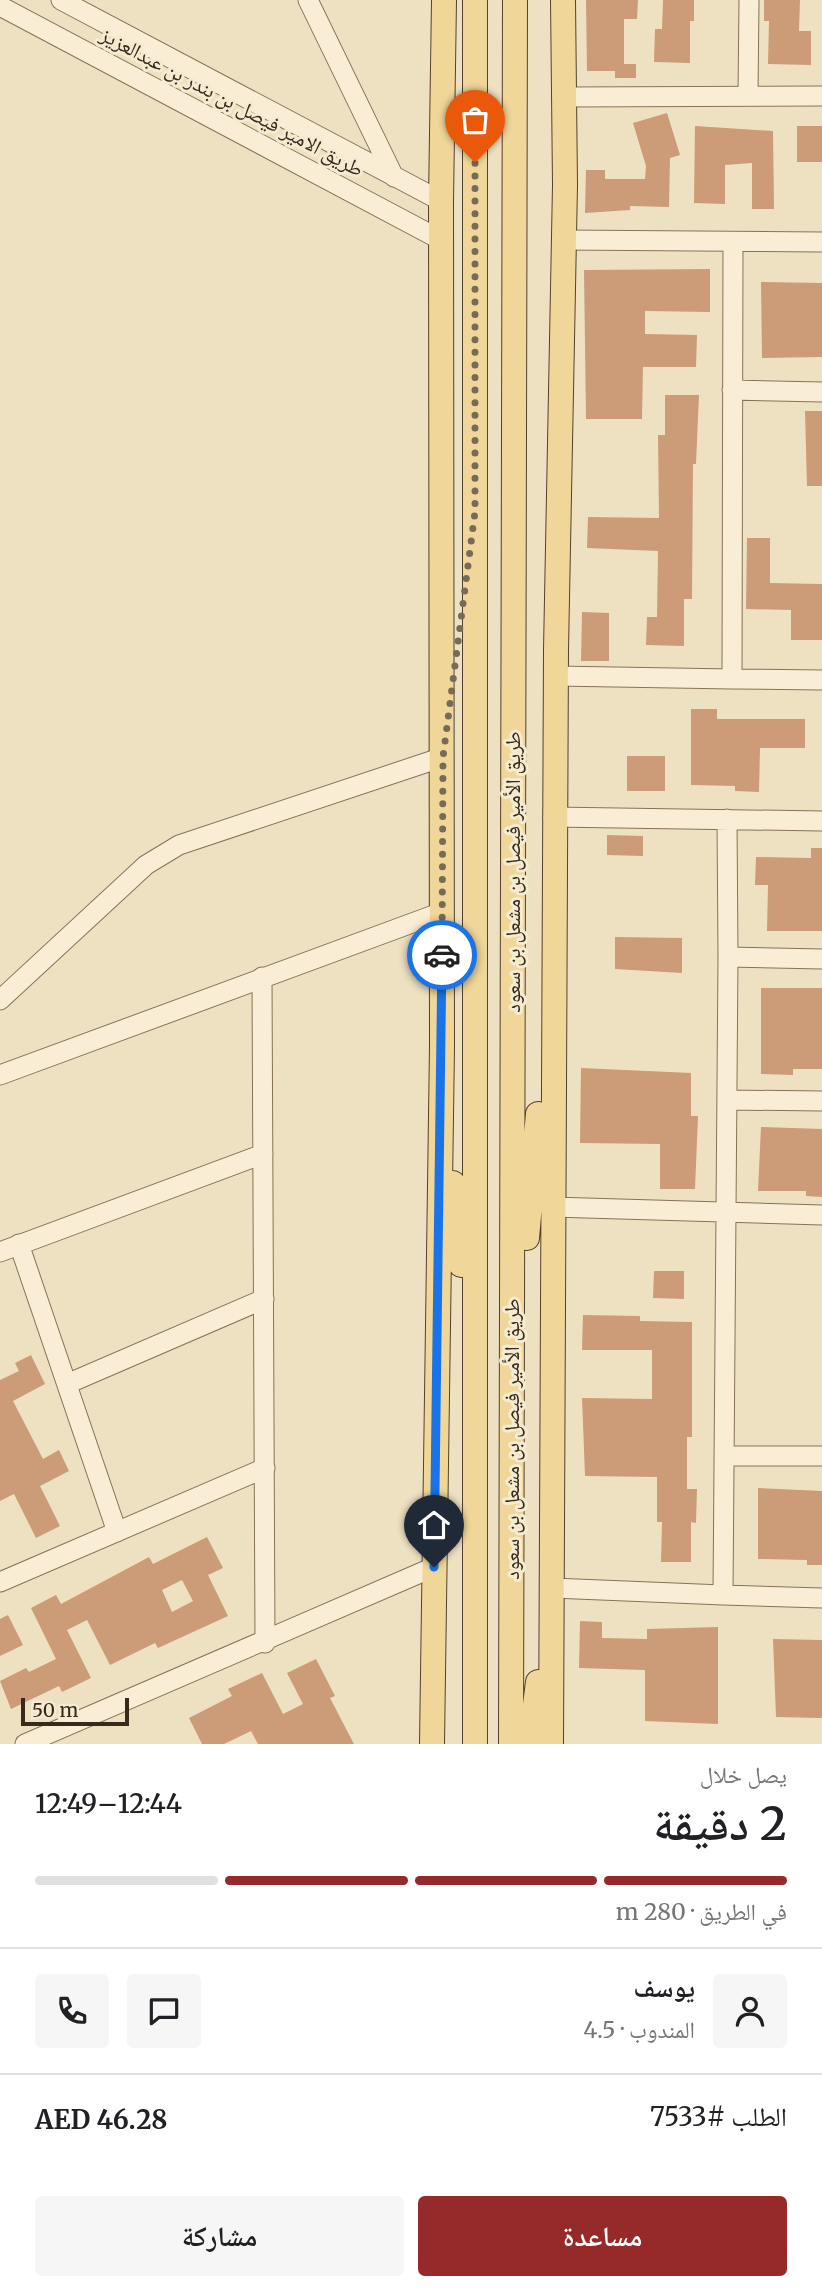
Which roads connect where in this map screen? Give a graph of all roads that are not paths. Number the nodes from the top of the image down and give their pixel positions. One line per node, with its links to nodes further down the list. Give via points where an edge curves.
1 (61, 0): 12 (street, طريق الامير فيصل بن بندر بن عبدالعزيز)
2 (308, 0): 12 (street)
3 (444, 0): 13 (main road)
4 (475, 0): 21 (main road, طريق الأمير فيصل بن مشعل بن سعود)
5 (515, 0): 47 (main road, طريق الأمير فيصل بن مشعل بن سعود)
6 (564, 0): 11 (main road, طريق الأمير فيصل بن مشعل بن سعود)
7 (749, 0): 9 (street)
8 (0, 6): 14 (street, طريق الامير فيصل بن بندر بن عبدالعزيز)
9 (748, 96): 10 (street); 11 (street)
10 (822, 96)
11 (564, 97): 16 (main road, طريق الأمير فيصل بن مشعل بن سعود)
12 (402, 180): 13 (street, طريق الامير فيصل بن بندر بن عبدالعزيز); 14 (street, via 422,202 411,212)
13 (441, 201): 15 (main road)
14 (372, 202): 15 (street, طريق الامير فيصل بن بندر بن عبدالعزيز)
15 (441, 240): 25 (main road)
16 (563, 240): 17 (street); 22 (main road, طريق الأمير فيصل بن مشعل بن سعود)
17 (733, 242): 18 (street); 19 (street)
18 (822, 242)
19 (732, 390): 20 (street); 23 (street)
20 (822, 392)
21 (475, 512): 25 (main road); 48 (main road, طريق الأمير فيصل بن مشعل بن سعود)
22 (556, 676): 23 (street); 26 (main road, طريق الأمير فيصل بن مشعل بن سعود)
23 (732, 678): 24 (street)
24 (822, 680)
25 (443, 757): 29 (main road); 34 (street, via 179,845 146,866)
26 (554, 817): 27 (street); 30 (main road, طريق الأمير فيصل بن مشعل بن سعود)
27 (727, 819): 28 (street); 31 (street)
28 (822, 821)
29 (442, 912): 33 (street); 35 (main road)
30 (555, 915): 40 (main road, طريق الأمير فيصل بن مشعل بن سعود); 47 (main road)
31 (728, 957): 32 (street); 37 (street)
32 (822, 959)
33 (262, 977): 36 (street); 39 (street)
34 (0, 1000)
35 (442, 1046): 48 (main road); 53 (main road)
36 (0, 1075)
37 (727, 1100): 38 (street); 41 (street)
38 (822, 1101)
39 (263, 1154): 43 (street); 45 (street)
40 (552, 1207): 41 (street); 55 (main road, طريق الأمير فيصل بن مشعل بن سعود)
41 (726, 1213): 42 (street); 49 (street)
42 (822, 1215)
43 (19, 1244): 44 (street); 46 (street)
44 (0, 1252)
45 (264, 1299): 46 (street); 51 (street)
46 (66, 1384): 52 (street)
47 (512, 1406): 62 (main road, طريق الأمير فيصل بن مشعل بن سعود)
48 (475, 1425): 61 (main road, طريق الأمير فيصل بن مشعل بن سعود)
49 (724, 1456): 50 (street); 56 (street)
50 (822, 1456)
51 (265, 1468): 52 (street); 58 (street)
52 (117, 1532): 54 (street)
53 (434, 1567): 58 (street); 60 (main road)
54 (0, 1582)
55 (552, 1588): 56 (street); 63 (main road); 64 (main road, طريق الأمير فيصل بن مشعل بن سعود)
56 (723, 1595): 57 (street)
57 (822, 1598)
58 (265, 1643): 59 (street)
59 (25, 1744)
60 (431, 1744)
61 (475, 1744)
62 (511, 1744)
63 (530, 1744)
64 (551, 1744)

